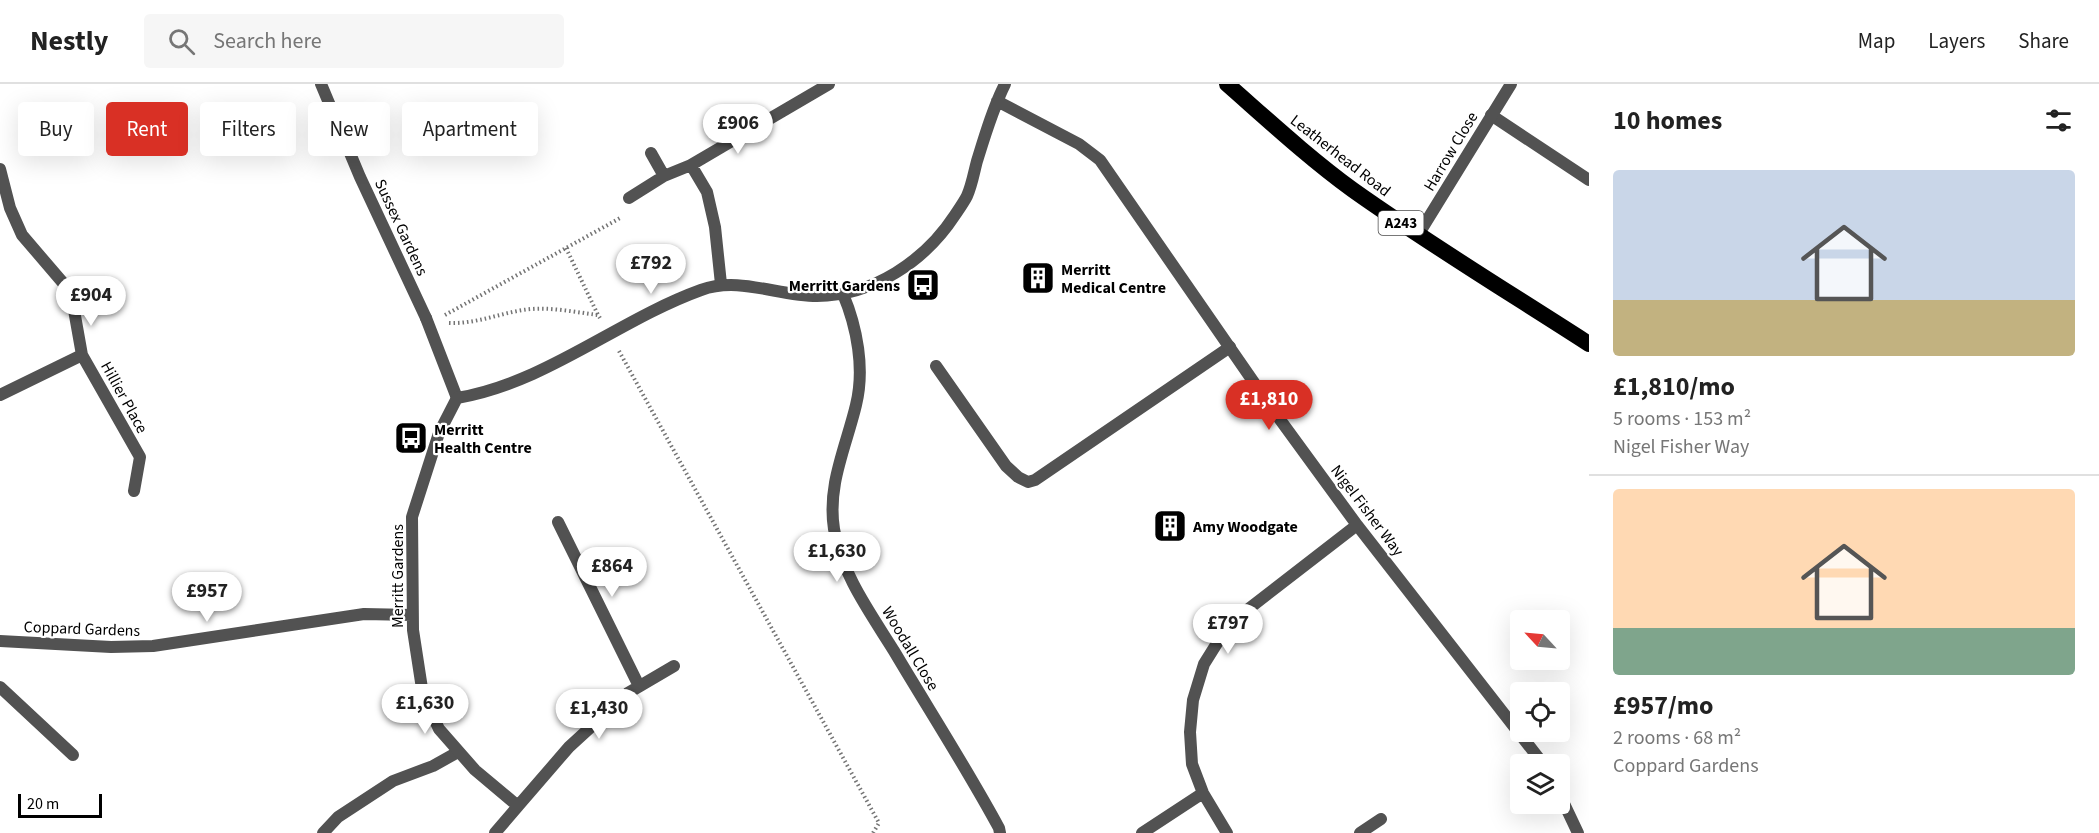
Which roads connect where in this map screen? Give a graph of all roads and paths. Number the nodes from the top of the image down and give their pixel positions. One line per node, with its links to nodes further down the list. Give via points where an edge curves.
1 (321, 84): 20 (street, Sussex Gardens)
2 (829, 84): 9 (street)
3 (1005, 84): 6 (street)
4 (1227, 84): 14 (highway, Leatherhead Road / A243, via 1351,188)
5 (1509, 84): 7 (street, Harrow Close)
6 (997, 100): 17 (street, via 967,196 948,225 919,258 866,288); 23 (street, Nigel Fisher Way, via 1079,144 1100,160)
7 (1491, 115): 12 (street); 14 (street, Harrow Close)
8 (651, 153): 11 (street)
9 (691, 165): 11 (street); 16 (street, via 707,192)
10 (0, 169): 24 (street, Hillier Place, via 22,235 64,284 74,310)
11 (664, 176): 13 (street)
12 (1589, 180)
13 (629, 198): 15 (path, via 634,210)
14 (1418, 235): 22 (highway, Leatherhead Road / A243)
15 (566, 248): 18 (path); 19 (path)
16 (721, 284): 17 (street, via 789,295); 21 (street, via 666,304)
17 (843, 294): 46 (street, Woodall Close, via 853,318 860,362 857,403 832,490 839,554)
18 (445, 315): 19 (path, via 450,323 476,322 525,309); 20 (path)
19 (598, 315): 21 (path)
20 (424, 316): 27 (street, Sussex Gardens)
21 (609, 334): 27 (street, via 552,365 482,393); 45 (path, via 879,823)
22 (1589, 344)
23 (1230, 347): 25 (street, via 1028,482 1006,466); 30 (street, Nigel Fisher Way)
24 (82, 355): 26 (street, Hillier Place); 28 (street, Hillier Place, via 140,457)
25 (936, 366)
26 (0, 394)
27 (457, 398): 31 (street, Merritt Gardens, via 439,433 412,518)
28 (134, 491)
29 (558, 522): 34 (street)
30 (1357, 525): 37 (street, Nigel Fisher Way); 39 (street, via 1229,624 1204,664 1193,700 1190,732 1192,764)
31 (412, 615): 32 (street, Coppard Gardens, via 364,614 153,646); 36 (street, Merritt Gardens, via 423,695 439,729)
32 (0, 641)
33 (674, 666): 34 (street)
34 (639, 686): 40 (street, via 569,747)
35 (0, 687): 38 (street)
36 (458, 752): 40 (street, Merritt Gardens); 43 (street, via 393,781 338,817)
37 (1535, 754)
38 (74, 755)
39 (1203, 793): 47 (street); 48 (street)
40 (518, 806): 44 (street)
41 (1569, 814): 50 (street)
42 (1382, 819): 49 (street)
43 (323, 833)
44 (495, 833)
45 (873, 833)
46 (1000, 833)
47 (1142, 833)
48 (1227, 833)
49 (1360, 833)
50 (1578, 833)

